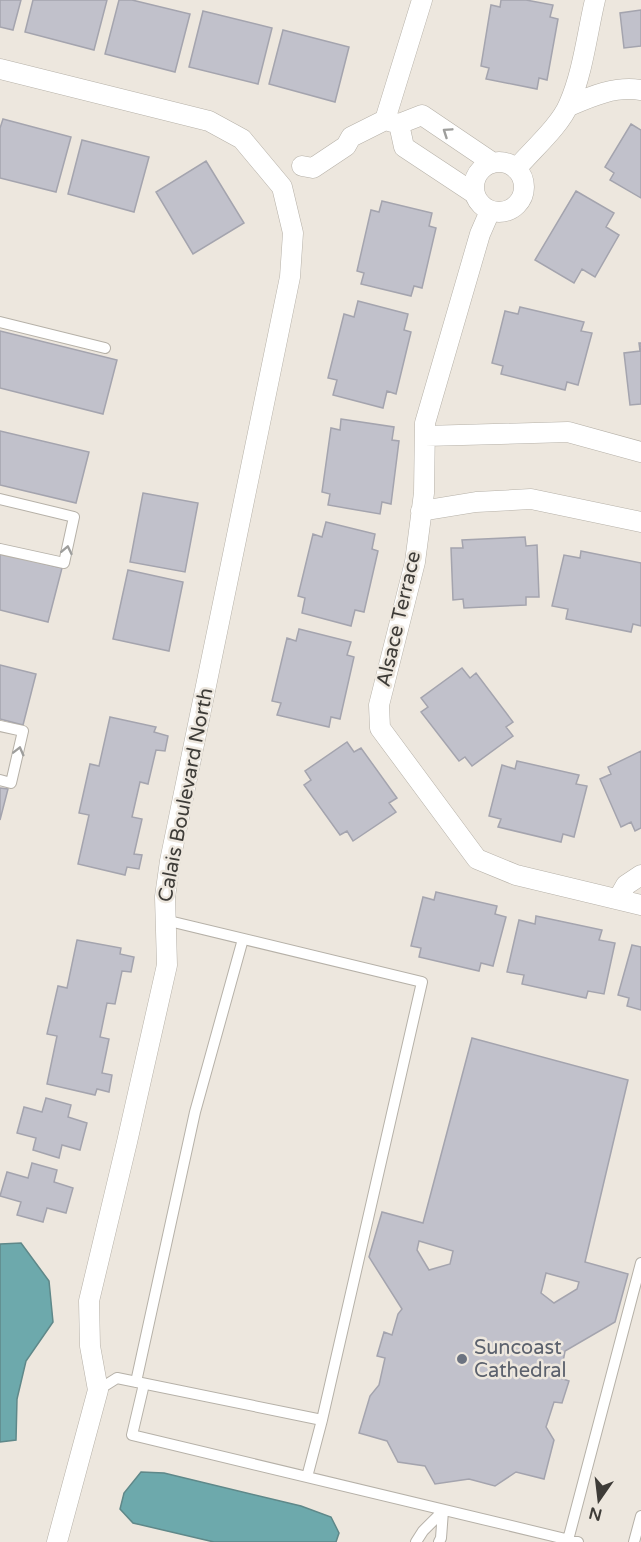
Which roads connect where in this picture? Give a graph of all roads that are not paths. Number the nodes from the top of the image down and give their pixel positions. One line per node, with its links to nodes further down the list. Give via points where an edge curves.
1 (422, 0): 6 (street)
2 (595, 0): 5 (street)
3 (0, 69): 9 (street, Calais Boulevard North, via 209,121 242,139)
4 (641, 90): 5 (street, via 599,93)
5 (568, 106): 8 (street)
6 (392, 122): 7 (street, one-way to 6, via 422,115); 9 (street, via 351,137 346,146 313,168 302,166); 10 (street, via 404,147)
7 (493, 163): 8 (street); 10 (street, via 480,171)
8 (516, 169): 11 (street, via 524,184 520,200 507,211)
9 (282, 187): 25 (street, Calais Boulevard North, via 293,233 290,277 170,861)
10 (475, 194): 11 (street)
11 (490, 210): 14 (street, Alsace Terrace, via 435,386)
12 (0, 322): 13 (lane)
13 (105, 348)
14 (425, 436): 15 (street, via 568,432); 17 (street, Alsace Terrace)
15 (641, 452)
16 (0, 499): 19 (lane, one-way to 16, via 64,563 74,517)
17 (421, 511): 18 (street, via 531,499); 23 (street, Alsace Terrace, via 415,562 379,705 380,728 477,859 516,875)
18 (641, 522)
19 (0, 549)
20 (0, 726): 21 (lane, one-way to 20, via 11,783 23,731)
21 (0, 780)
22 (641, 875): 23 (street, via 627,885)
23 (618, 899): 24 (street, Alsace Terrace)
24 (641, 905)
25 (165, 920): 26 (lane); 29 (street, Calais Boulevard North, via 166,965 89,1301 90,1346)
26 (243, 939): 28 (lane, via 195,1112); 30 (lane, via 422,982)
27 (641, 1263): 34 (lane)
28 (140, 1383): 29 (lane, via 117,1378); 30 (lane); 31 (lane, via 132,1435)
29 (98, 1390): 35 (street, Calais Boulevard North)
30 (322, 1420): 31 (lane)
31 (307, 1478): 32 (lane)
32 (443, 1511): 34 (lane); 36 (lane); 37 (lane)
33 (641, 1516): 38 (lane)
34 (573, 1541)
35 (57, 1542)
36 (416, 1542)
37 (438, 1542)
38 (634, 1542)

